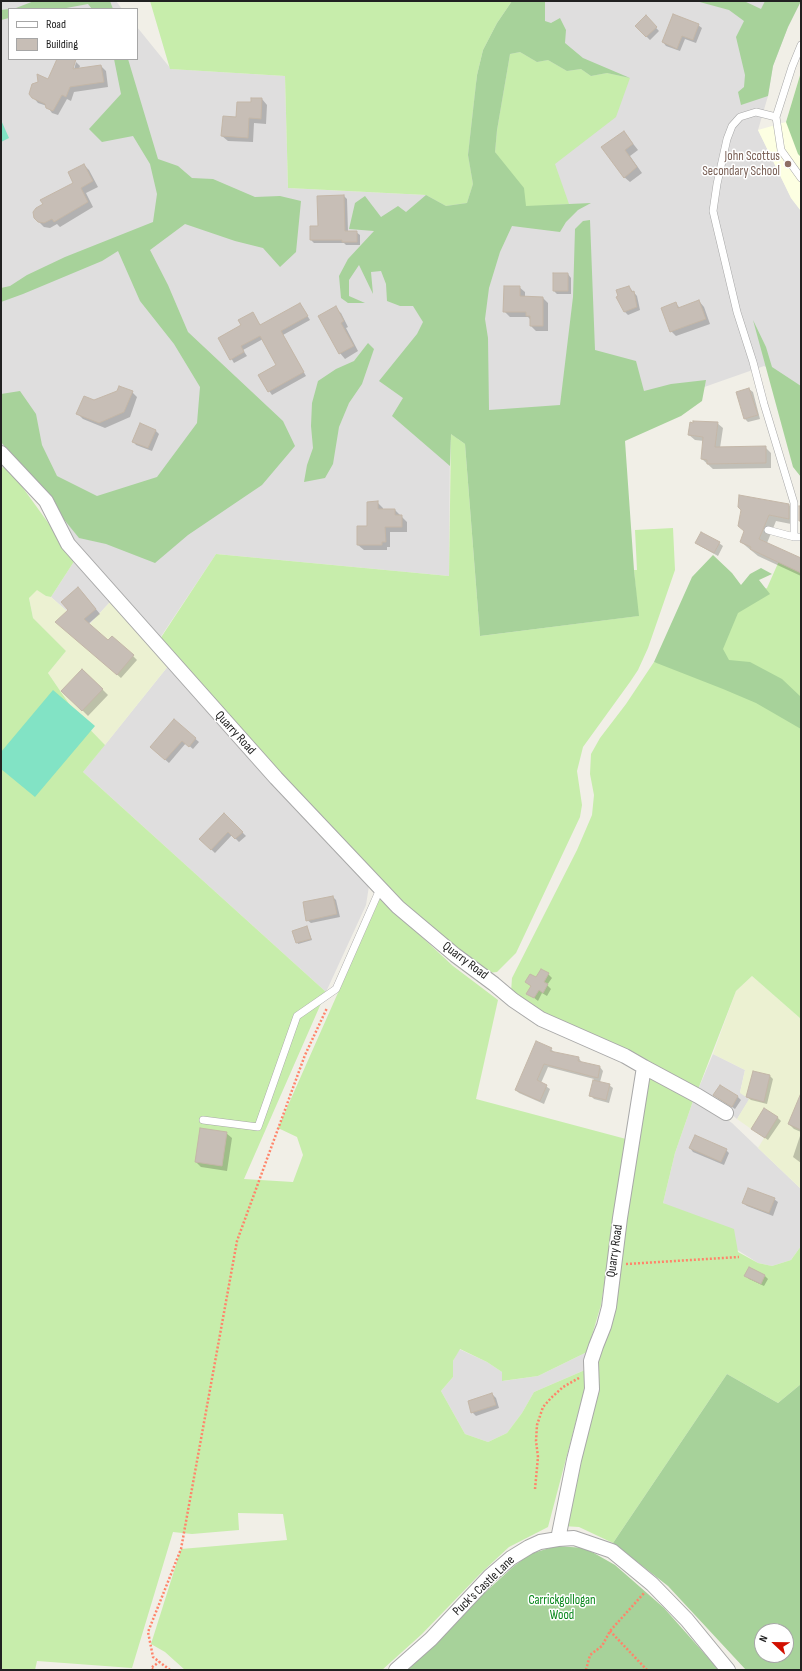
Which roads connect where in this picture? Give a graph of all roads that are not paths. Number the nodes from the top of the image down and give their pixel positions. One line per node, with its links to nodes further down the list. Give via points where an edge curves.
1 (801, 45): 2 (lane)
2 (776, 117): 3 (lane, via 782,150); 6 (lane, via 756,112 740,117 732,126 716,184 713,210 737,312 794,503)
3 (801, 178)
4 (1, 453): 7 (street, Quarry Road, via 46,502 68,544 276,778)
5 (768, 530): 6 (lane)
6 (798, 537)
7 (380, 889): 8 (street, Quarry Road, via 455,955 541,1019); 10 (lane, via 336,988 297,1016 258,1127)
8 (644, 1067): 9 (street); 11 (street, Quarry Road, via 622,1202 609,1307 591,1361 592,1389)
9 (726, 1113)
10 (202, 1120)
11 (558, 1539): 12 (street, Puck's Castle Lane, via 540,1542 511,1558 490,1576 431,1639); 13 (street, Puck's Castle Lane, via 574,1538 612,1551 652,1584 687,1620)
12 (396, 1670)
13 (728, 1670)

